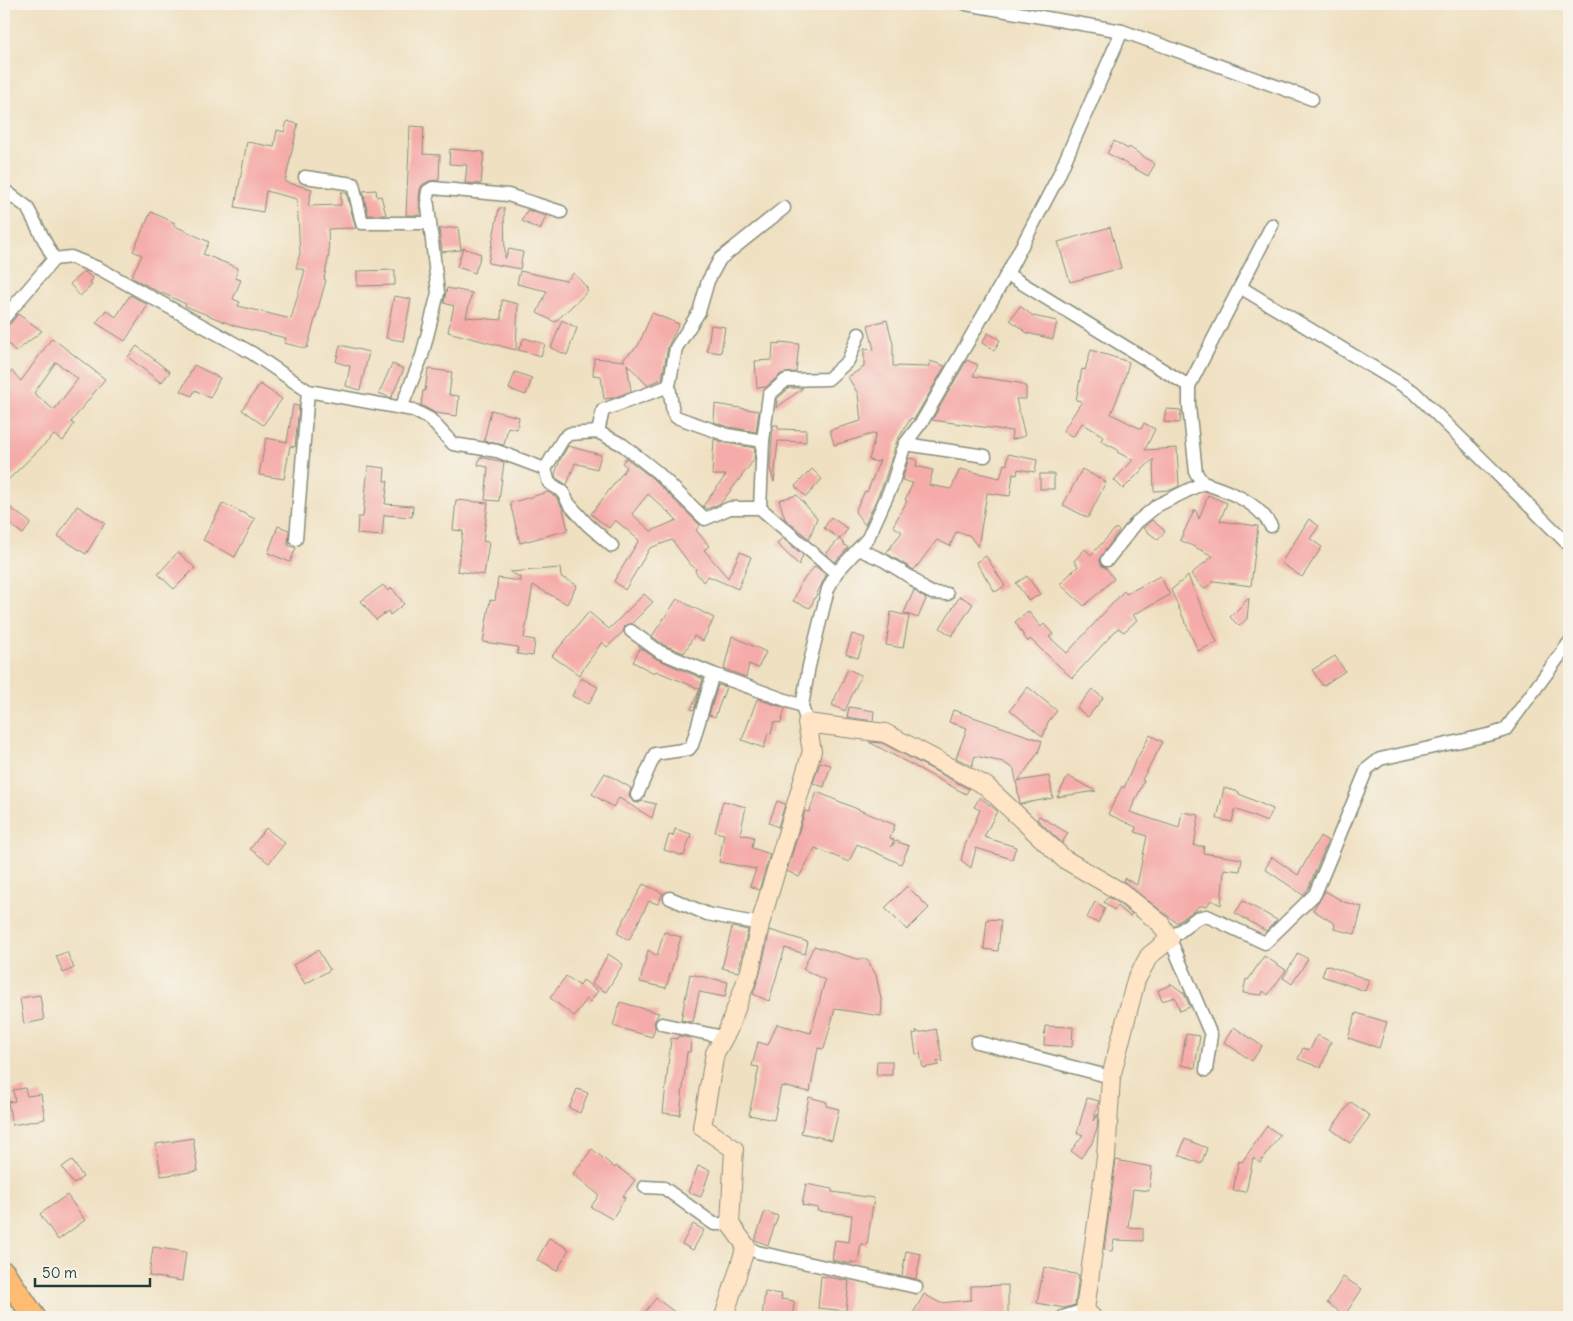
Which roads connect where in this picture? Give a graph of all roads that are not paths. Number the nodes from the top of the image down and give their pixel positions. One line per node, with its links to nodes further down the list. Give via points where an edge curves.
1 (966, 4): 2 (street)
2 (1122, 31): 3 (street); 11 (street, via 1057,179)
3 (1312, 99)
4 (305, 177): 8 (street, via 353,184 362,223)
5 (4, 190): 10 (street, via 27,208)
6 (784, 208): 15 (street, via 720,259 708,281 699,312 676,348)
7 (561, 212): 8 (street, via 508,195 433,188 426,197)
8 (430, 223): 18 (street, via 438,294 422,356)
9 (1272, 224): 12 (street)
10 (54, 258): 13 (street); 17 (street, via 71,257 100,269 252,353)
11 (1007, 274): 16 (street); 21 (street, via 923,420)
12 (1240, 287): 16 (street); 28 (street, via 1414,392)
13 (4, 318)
14 (858, 334): 20 (street, via 848,361 828,379 786,380 770,395)
15 (669, 386): 19 (street, via 602,410); 20 (street, via 676,417 727,435)
16 (1189, 386): 24 (street, via 1196,473)
17 (308, 391): 18 (street); 27 (street)
18 (401, 408): 23 (street, via 430,419 453,444 497,451)
19 (598, 432): 23 (street, via 569,434); 25 (street, via 623,445 657,472 705,519 730,508)
20 (764, 441): 25 (street)
21 (905, 444): 22 (street); 30 (street, via 881,512 868,538)
22 (985, 456)
23 (545, 469): 29 (street, via 549,483 562,491 581,518)
24 (1203, 483): 26 (street, via 1255,506); 31 (street, via 1158,505 1137,522)
25 (760, 508): 32 (street)
26 (1271, 526)
27 (296, 539)
28 (1569, 545)
29 (612, 546)
30 (858, 549): 32 (street); 33 (street, via 883,560 924,589)
31 (1107, 560)
32 (836, 573): 37 (street, via 828,589 809,666)
33 (947, 594)
34 (631, 631): 36 (street, via 660,652)
35 (1569, 643): 41 (street, via 1505,730 1380,759 1367,769 1315,894 1265,942 1207,916 1197,918)
36 (713, 674): 37 (street); 38 (street, via 692,745 689,749 655,754)
37 (805, 714): 40 (street, via 812,751); 41 (street, via 885,733 986,786 1064,859 1121,892 1160,923)
38 (637, 795)
39 (670, 898): 40 (street, via 707,914)
40 (760, 924): 43 (street, via 750,971)
41 (1170, 939): 45 (street, via 1212,1035); 46 (street, via 1149,956 1136,980)
42 (662, 1024): 43 (street)
43 (723, 1037): 48 (street, via 716,1053 702,1127 734,1149)
44 (977, 1042): 46 (street)
45 (1206, 1070)
46 (1111, 1077): 52 (street, via 1106,1158)
47 (645, 1187): 48 (street, via 664,1188 714,1224)
48 (730, 1224): 49 (street)
49 (746, 1246): 51 (street, via 757,1252); 54 (street)
50 (4, 1273): 53 (highway)
51 (916, 1287)
52 (1089, 1314): 55 (street)
53 (34, 1317)
54 (724, 1317)
55 (1063, 1317)

